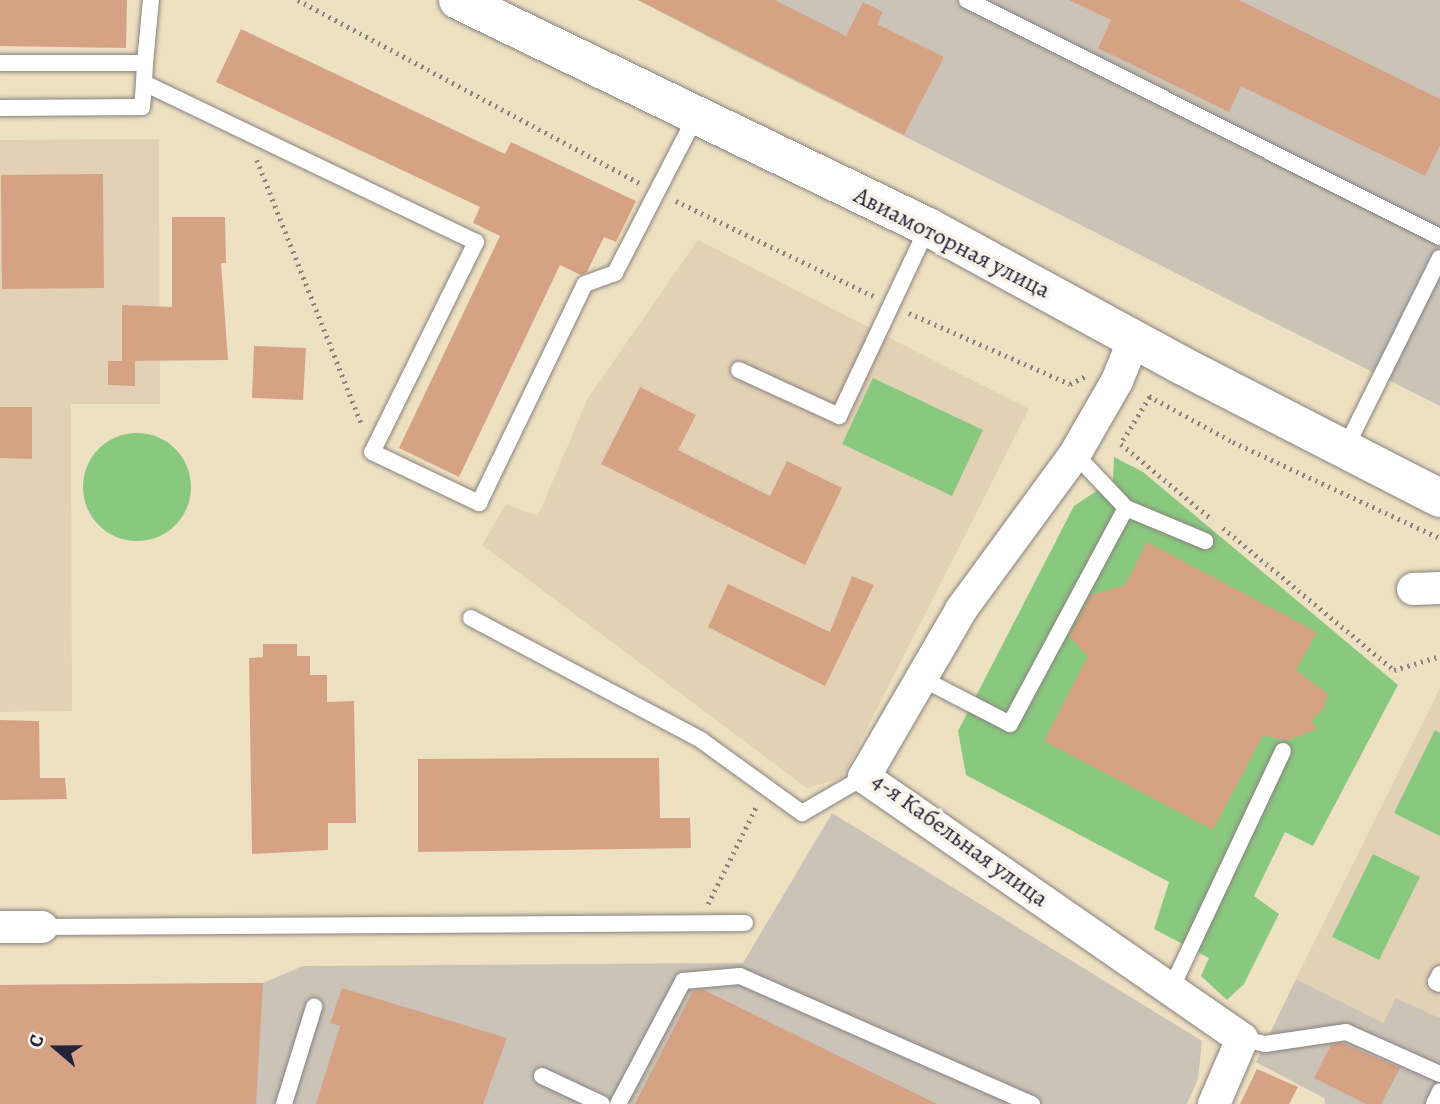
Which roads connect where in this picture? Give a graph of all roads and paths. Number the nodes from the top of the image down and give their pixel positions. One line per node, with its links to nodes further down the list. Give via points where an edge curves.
1 (151, 0): 6 (lane)
2 (298, 0): 11 (path)
3 (458, 0): 9 (street, Авиамоторная улица)
4 (967, 0): 13 (lane)
5 (0, 63): 6 (lane)
6 (145, 63): 7 (lane)
7 (144, 83): 8 (lane, via 142,107); 10 (lane)
8 (0, 108)
9 (696, 116): 11 (lane); 12 (street, Авиамоторная улица)
10 (245, 129): 22 (path); 22 (lane, via 476,242)
11 (656, 192): 15 (path); 22 (lane, via 615,273 585,284 479,503)
12 (928, 227): 15 (lane); 16 (street, Авиамоторная улица)
13 (1440, 237)
14 (1440, 258): 21 (lane)
15 (892, 305): 17 (lane, via 839,416); 18 (path, via 1070,384)
16 (1134, 339): 21 (street, Авиамоторная улица); 23 (street, 4-я Кабельная улица, via 1117,381)
17 (739, 370)
18 (1095, 371)
19 (1143, 393): 20 (path)
20 (1150, 397): 26 (path, via 1233,442); 29 (path, via 1121,444 1394,670)
21 (1345, 449): 24 (street, Авиамоторная улица)
22 (372, 452)
23 (1075, 454): 25 (lane); 30 (street, 4-я Кабельная улица)
24 (1440, 498)
25 (1126, 508): 27 (lane); 30 (lane, via 1010,724)
26 (1440, 538)
27 (1205, 541)
28 (471, 618): 33 (lane, via 701,740)
29 (1440, 656)
30 (919, 677): 32 (street, 4-я Кабельная улица)
31 (1283, 751): 40 (lane)
32 (864, 777): 33 (lane, via 802,813); 40 (street, 4-я Кабельная улица)
33 (766, 787): 34 (path)
34 (698, 923): 35 (lane); 37 (lane)
35 (746, 923)
36 (0, 927): 37 (street)
37 (42, 927)
38 (1440, 974): 39 (lane, via 1436,982)
39 (1440, 984)
40 (1171, 989): 42 (street, 4-я Кабельная улица)
41 (314, 1007): 46 (lane)
42 (1242, 1039): 43 (lane, via 1265,1044 1346,1032); 50 (street)
43 (1440, 1074)
44 (542, 1076): 47 (lane)
45 (1440, 1091): 51 (lane)
46 (284, 1104)
47 (602, 1104)
48 (618, 1104): 49 (lane, via 683,982 740,976)
49 (1032, 1104)
50 (1214, 1104)
51 (1434, 1104)

